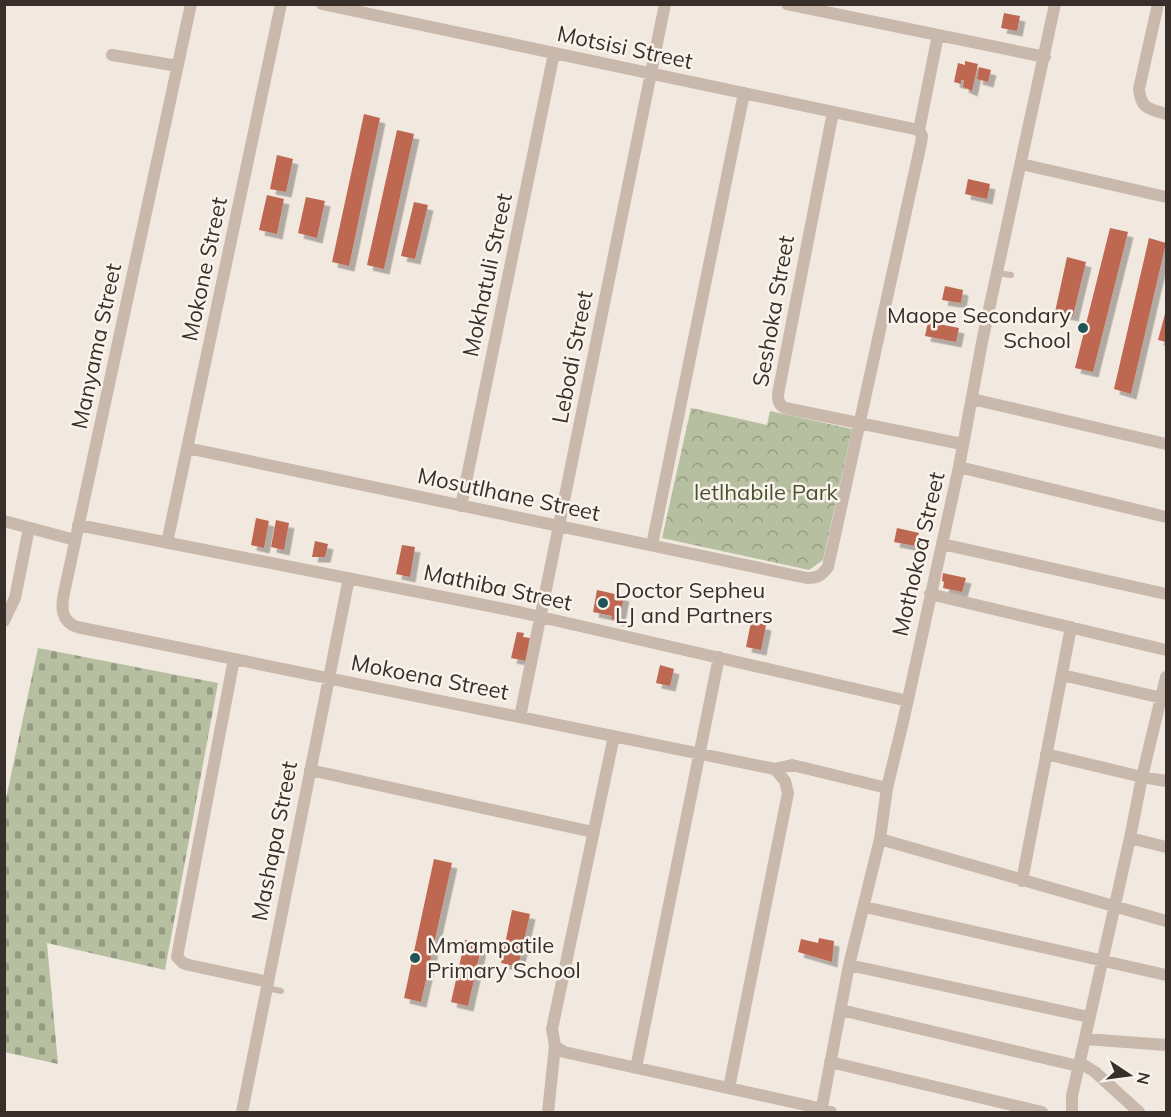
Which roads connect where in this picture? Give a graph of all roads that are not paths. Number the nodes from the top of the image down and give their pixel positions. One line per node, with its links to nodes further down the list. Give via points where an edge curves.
1 (191, 4): 12 (street, Manyama Street)
2 (281, 4): 26 (street, Mokone Street)
3 (322, 4): 9 (street, Motsisi Street)
4 (664, 4): 13 (street, Lebodi Street)
5 (787, 4): 8 (street)
6 (1055, 4): 11 (street, Mothokoa Street)
7 (1158, 4): 16 (street, via 1139,89 1145,107)
8 (938, 35): 11 (street); 17 (street)
9 (554, 53): 13 (street, Motsisi Street); 28 (street, Mokhatuli Street)
10 (112, 55): 12 (street)
11 (1045, 57): 18 (street, Mothokoa Street)
12 (178, 66): 31 (street, Manyama Street)
13 (651, 73): 14 (street, Motsisi Street); 32 (street, Lebodi Street)
14 (744, 93): 15 (street, Motsisi Street); 37 (street)
15 (833, 112): 17 (street, Motsisi Street); 23 (street, Seshoka Street, via 778,401 785,408)
16 (1167, 114)
17 (919, 130): 23 (street, via 921,143)
18 (1021, 164): 19 (street); 20 (street, Mothokoa Street)
19 (1167, 197)
20 (998, 273): 21 (lane); 22 (street, Mothokoa Street)
21 (1011, 275)
22 (972, 399): 24 (street, Mothokoa Street); 25 (street)
23 (859, 422): 24 (street, Seshoka Street); 37 (street, Mosutlhane Street, via 828,567 822,575 807,578)
24 (962, 444): 27 (street, Mothokoa Street)
25 (1167, 444)
26 (187, 448): 28 (street, Mosutlhane Street); 35 (street, Mokone Street)
27 (958, 467): 29 (street); 36 (street, Mothokoa Street)
28 (461, 506): 32 (street, Mosutlhane Street)
29 (1167, 517)
30 (4, 521): 33 (street)
31 (78, 525): 34 (street, Manyama Street); 35 (street, Mathiba Street)
32 (559, 526): 37 (street, Mosutlhane Street); 41 (street, Lebodi Street)
33 (32, 528): 34 (street); 42 (street, via 15,598)
34 (75, 540): 43 (street, Manyama Street, via 62,606 64,617)
35 (167, 543): 38 (street, Mathiba Street)
36 (942, 544): 39 (street, Mothokoa Street); 40 (street)
37 (652, 546)
38 (349, 578): 41 (street, Mathiba Street); 50 (street, Mashapa Street)
39 (930, 594): 44 (street); 51 (street, Mothokoa Street)
40 (1167, 594)
41 (541, 616): 46 (street, Mathiba Street); 53 (street, Lebodi Street)
42 (4, 621)
43 (77, 627): 47 (street, Mokoena Street)
44 (1071, 627): 45 (street); 48 (street)
45 (1167, 650)
46 (719, 657): 51 (street, Mathiba Street); 55 (street)
47 (234, 659): 50 (street, Mokoena Street); 73 (street, via 177,957 189,965)
48 (1062, 675): 52 (street); 56 (street)
49 (1167, 677): 52 (street)
50 (329, 678): 53 (street, Mokoena Street); 58 (street, Mashapa Street)
51 (908, 700): 61 (street, Mothokoa Street)
52 (1163, 706): 59 (street)
53 (520, 717): 54 (street, Mokoena Street)
54 (614, 736): 55 (street, Mokoena Street); 62 (street)
55 (700, 754): 57 (street, Mokoena Street); 82 (street)
56 (1046, 754): 59 (street); 66 (street)
57 (775, 769): 61 (street, Mokoena Street, via 792,765); 83 (street, via 785,781 788,793)
58 (310, 770): 62 (street); 73 (street, Mashapa Street)
59 (1142, 777): 60 (street); 63 (street)
60 (1167, 781)
61 (887, 788): 64 (street, Mothokoa Street)
62 (593, 832): 79 (street, via 552,1029)
63 (1130, 838): 65 (street); 67 (street)
64 (880, 839): 66 (street); 68 (street, Mothokoa Street)
65 (1167, 847)
66 (1022, 881): 67 (street)
67 (1115, 906): 69 (street); 70 (street)
68 (865, 907): 70 (street); 71 (street, Mothokoa Street)
69 (1167, 921)
70 (1102, 961): 72 (street); 76 (street)
71 (849, 965): 75 (street, Mothokoa Street); 76 (street)
72 (1167, 975)
73 (267, 985): 74 (lane); 85 (street, Mashapa Street)
74 (280, 991)
75 (841, 1010): 80 (street, Mothokoa Street); 81 (street)
76 (1089, 1017): 77 (street)
77 (1084, 1039): 78 (street); 81 (street)
78 (1167, 1045)
79 (555, 1046): 82 (street, via 564,1052); 86 (street)
80 (830, 1062): 84 (street, Mothokoa Street); 87 (street)
81 (1079, 1064): 88 (street); 89 (street, via 1095,1072)
82 (636, 1068): 83 (street)
83 (729, 1088): 84 (street)
84 (824, 1112)
85 (242, 1113)
86 (548, 1113)
87 (1042, 1113)
88 (1072, 1113)
89 (1139, 1113)

